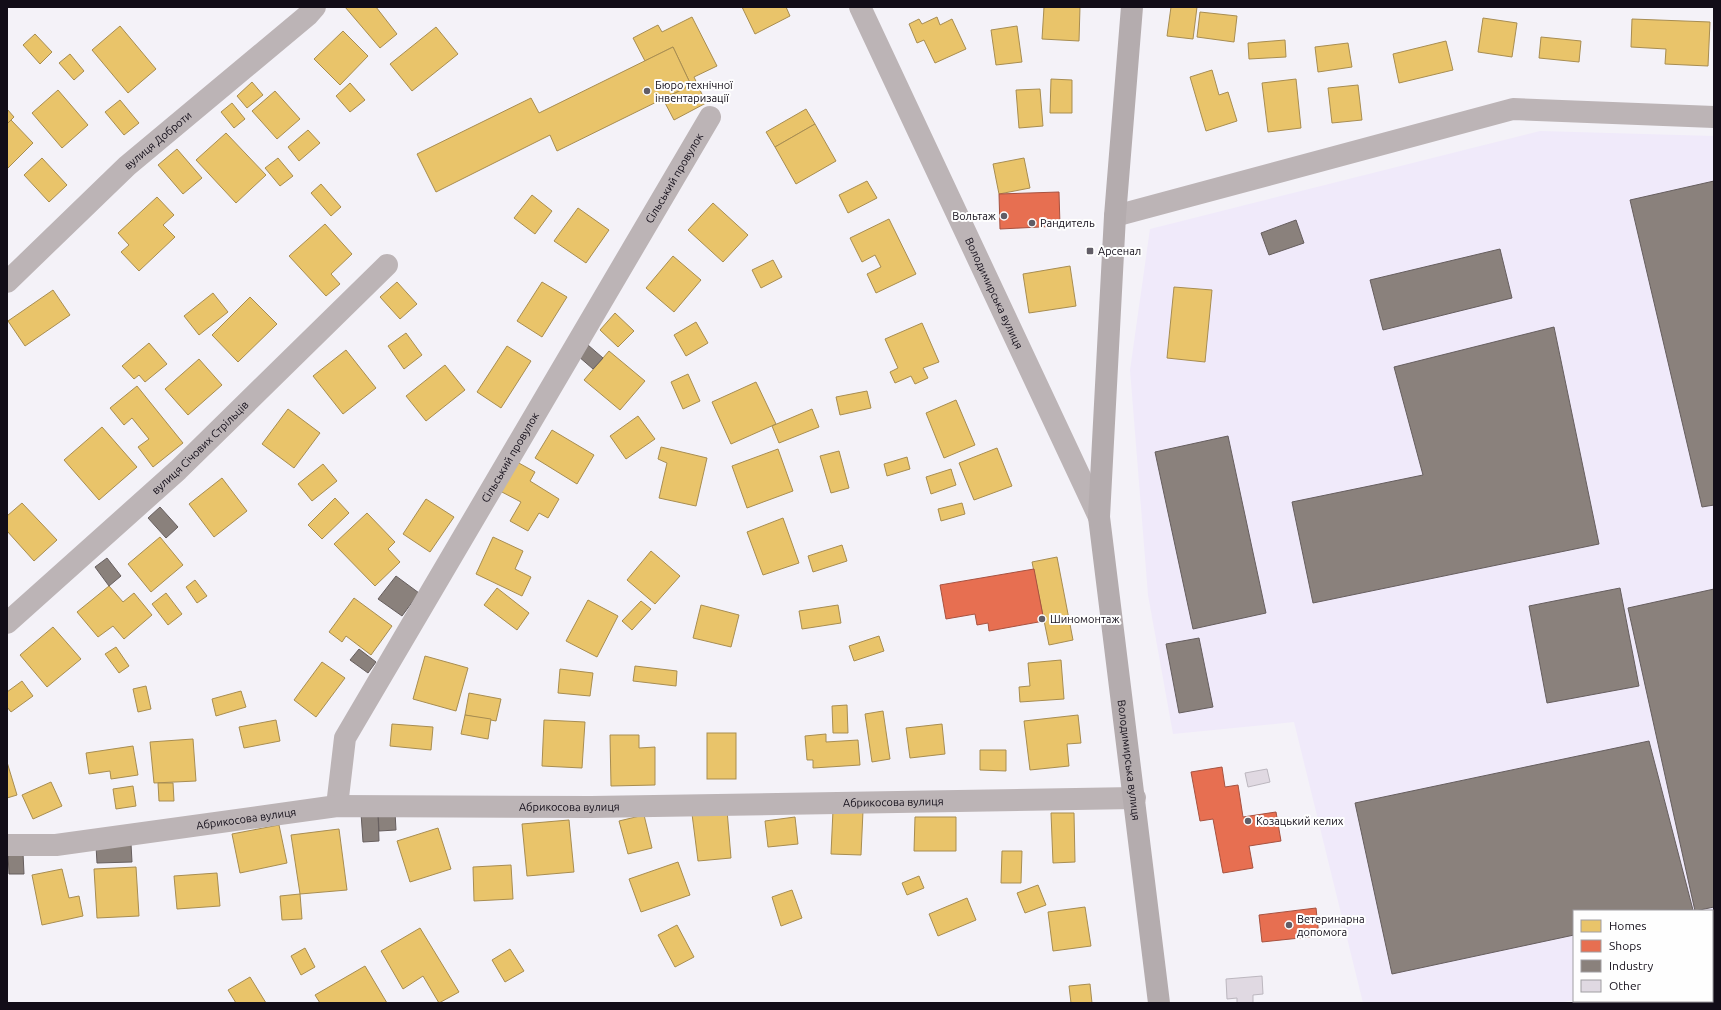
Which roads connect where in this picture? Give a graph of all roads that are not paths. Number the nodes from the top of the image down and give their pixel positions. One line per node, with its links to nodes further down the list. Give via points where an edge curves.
1 (315, 7): 8 (street, вулиця Доброти, via 127,166)
2 (1132, 7): 6 (main road, Володимирська вулиця)
3 (864, 17): 9 (street, Володимирська вулиця)
4 (710, 117): 12 (street, Сільський провулок, via 345,738)
5 (1714, 117): 6 (street, via 1513,109)
6 (1115, 216): 9 (main road, Володимирська вулиця)
7 (387, 265): 10 (street, вулиця Січових Стрільців, via 178,470)
8 (7, 282)
9 (1099, 517): 11 (main road, Володимирська вулиця)
10 (7, 623)
11 (1135, 798): 12 (street, Абрикосова вулиця, via 590,807); 14 (main road, Володимирська вулиця)
12 (337, 806): 13 (street, Абрикосова вулиця, via 56,845)
13 (7, 845)
14 (1159, 1003)

